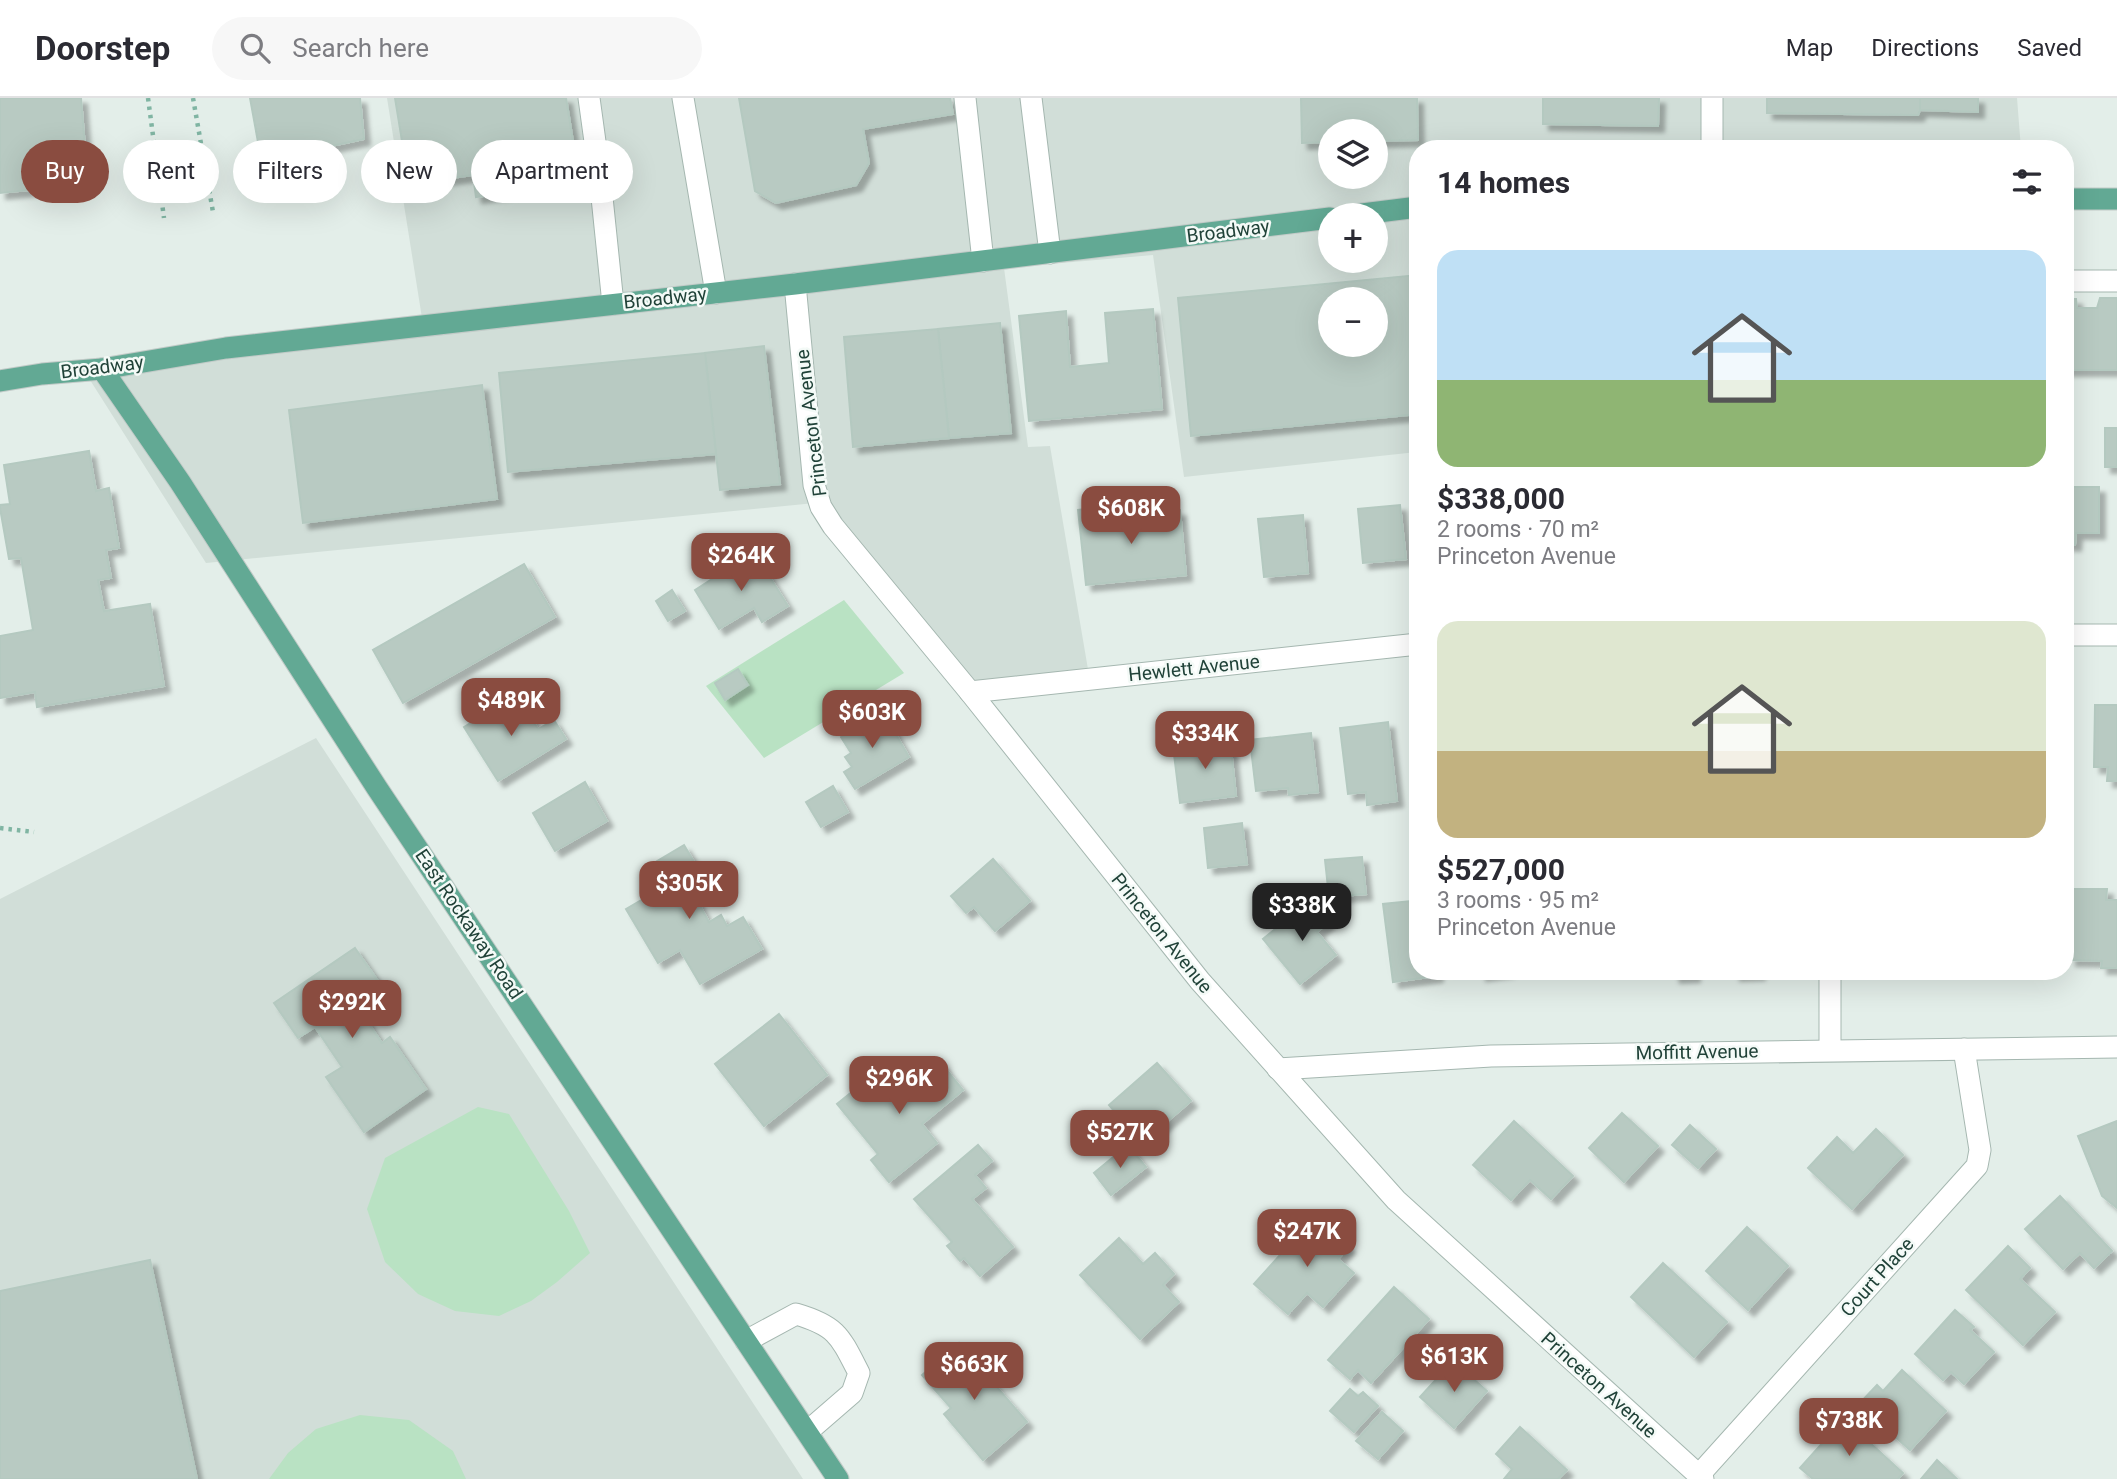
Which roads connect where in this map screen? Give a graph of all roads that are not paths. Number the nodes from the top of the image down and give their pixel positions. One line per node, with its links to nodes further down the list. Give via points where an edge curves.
1 (589, 98): 18 (street)
2 (683, 98): 17 (street)
3 (965, 98): 13 (street)
4 (1031, 98): 12 (street)
5 (1712, 98): 6 (street)
6 (1712, 140)
7 (2074, 199): 8 (main road)
8 (2117, 199)
9 (1409, 208): 10 (main road)
10 (1388, 211)
11 (1318, 220): 12 (main road, Broadway)
12 (1051, 253): 13 (main road, Broadway)
13 (983, 261): 16 (main road, Broadway)
14 (2074, 281): 15 (street)
15 (2117, 281)
16 (795, 284): 17 (main road, Broadway); 24 (street, Princeton Avenue, via 814,485 821,508)
17 (716, 292): 18 (main road, Broadway)
18 (613, 304): 19 (main road, Broadway, via 226,348)
19 (102, 369): 20 (main road, Broadway); 30 (main road, East Rockaway Road)
20 (0, 381)
21 (2074, 635): 22 (street)
22 (2117, 635)
23 (1409, 645): 24 (street, Hewlett Avenue)
24 (970, 692): 29 (street, Princeton Avenue, via 1200,981)
25 (1830, 980): 27 (street)
26 (2117, 1047): 28 (street, Moffitt Avenue)
27 (1830, 1049): 28 (street, Moffitt Avenue); 29 (street, Moffitt Avenue, via 1491,1056)
28 (1964, 1049): 32 (street, Court Place, via 1980,1150 1977,1166)
29 (1278, 1069): 32 (street, Princeton Avenue, via 1396,1200)
30 (746, 1341): 31 (main road, East Rockaway Road); 31 (street, via 796,1314 822,1322 843,1341 859,1373 852,1393)
31 (807, 1432): 33 (main road, East Rockaway Road)
32 (1701, 1477)
33 (838, 1479)

